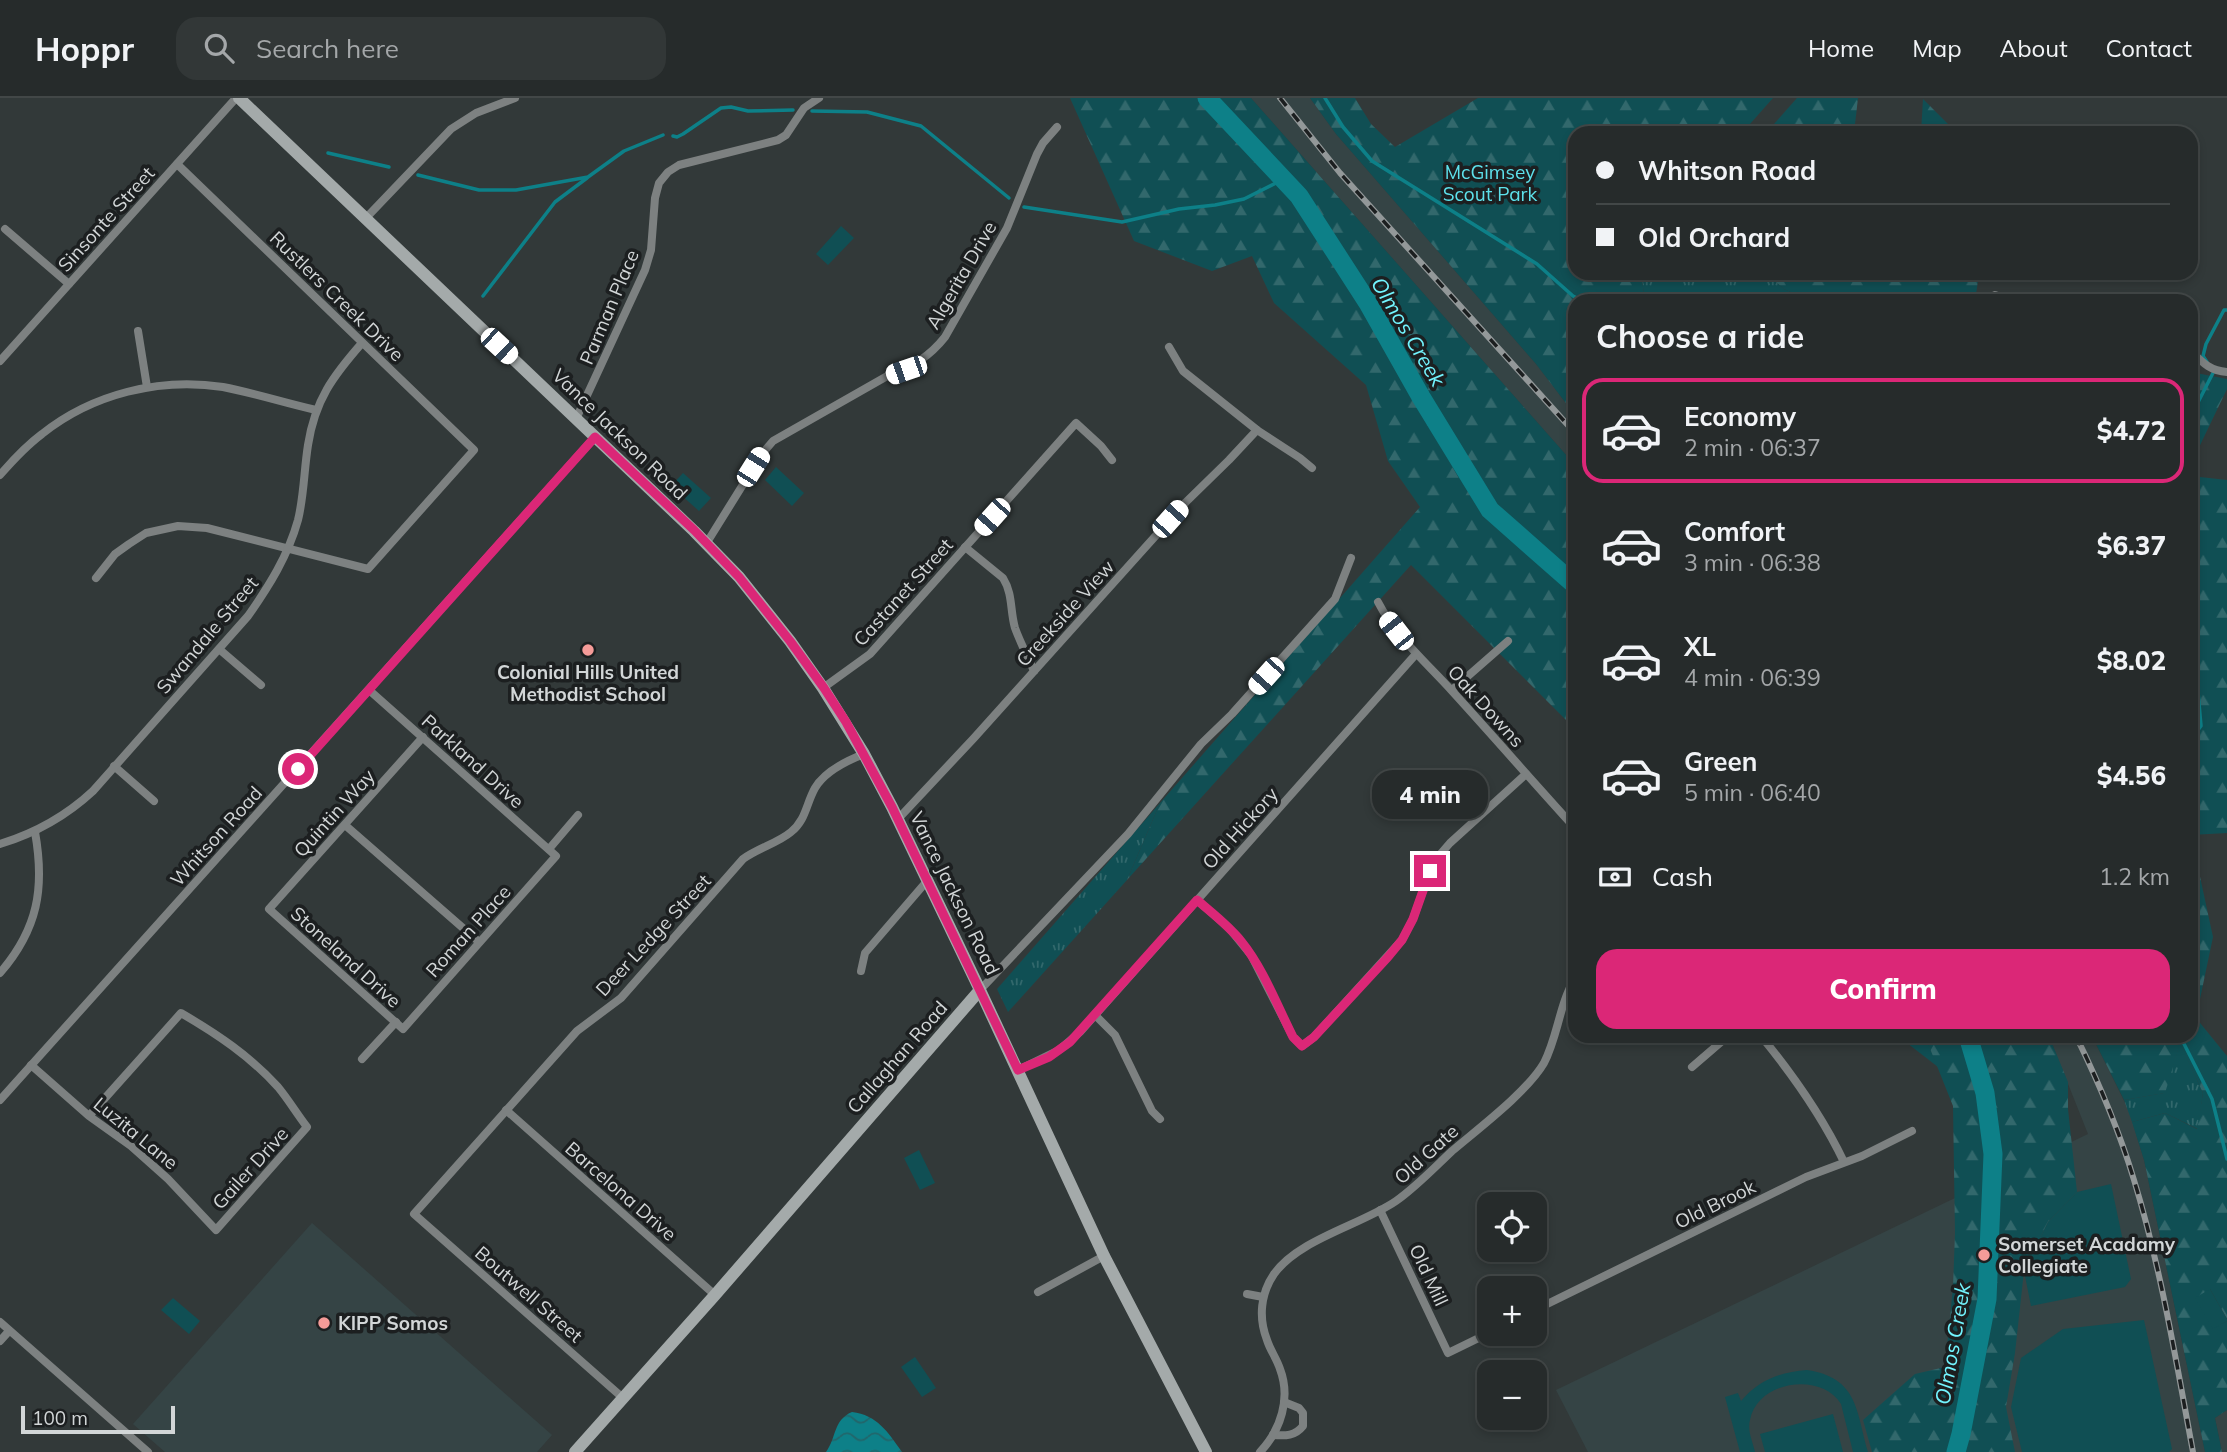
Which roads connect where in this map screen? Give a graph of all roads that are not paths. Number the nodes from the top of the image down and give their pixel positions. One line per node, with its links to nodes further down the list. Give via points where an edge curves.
1 (237, 98): 5 (street, Sinsonte Street); 6 (main road, Vance Jackson Road)
2 (515, 98): 6 (street, via 476,113 451,129)
3 (819, 98): 17 (street, Parman Place, via 804,108 778,140 679,164 659,183 649,260)
4 (1057, 127): 23 (street, Algerita Drive, via 1037,154 998,246 935,349 906,370 873,383 773,441)
5 (177, 164): 8 (street, Sinsonte Street); 10 (street, Rustlers Creek Drive)
6 (365, 219): 17 (main road, Vance Jackson Road)
7 (5, 229): 8 (street)
8 (69, 284): 13 (street, Sinsonte Street)
9 (138, 331): 15 (street)
10 (362, 342): 16 (street, Swandale Street, via 336,372); 25 (street, Rustlers Creek Drive, via 474,450 368,569)
11 (1169, 347): 18 (street, via 1183,371)
12 (2198, 358): 14 (street, via 2214,370)
13 (0, 361)
14 (2227, 372)
15 (147, 387): 16 (street, via 223,387); 22 (street, via 100,400 62,419)
16 (316, 411): 25 (street, Swandale Street, via 299,517)
17 (576, 419): 19 (main road, Vance Jackson Road)
18 (1257, 430): 21 (street); 32 (street, Creekside View)
19 (595, 437): 23 (main road, Vance Jackson Road); 35 (street, Whitson Road)
20 (1112, 460): 24 (street, Castanet Street, via 1076,423)
21 (1312, 468)
22 (0, 475)
23 (706, 544): 34 (main road, Vance Jackson Road, via 739,577)
24 (965, 547): 32 (street, via 1007,584 1015,628); 34 (street, Castanet Street, via 870,654)
25 (288, 548): 27 (street, via 198,526 168,527 129,544); 30 (street, Swandale Street, via 267,589)
26 (1351, 558): 56 (street, Callaghan Road, via 1335,599 1201,744 1128,834)
27 (96, 578)
28 (1378, 602): 31 (street, Oak Downs)
29 (1508, 641): 36 (street)
30 (219, 649): 33 (street); 39 (street, Swandale Street)
31 (1416, 654): 36 (street, Oak Downs); 51 (street, Old Hickory)
32 (1034, 671): 43 (street, Creekside View)
33 (261, 685)
34 (824, 688): 38 (main road, Vance Jackson Road)
35 (369, 690): 37 (street, Parkland Drive); 63 (street, Whitson Road)
36 (1452, 690): 40 (street, Oak Downs)
37 (423, 737): 45 (street, Quintin Way); 48 (street, Parkland Drive)
38 (864, 754): 43 (main road, Vance Jackson Road); 67 (street, Deer Ledge Street, via 824,776 799,824 743,859 621,998 577,1031)
39 (114, 766): 41 (street); 46 (street, Swandale Street, via 78,805)
40 (1526, 774): 44 (street, Oak Downs); 51 (street, via 1444,851 1430,871 1402,940 1302,1046 1241,941)
41 (154, 802)
42 (578, 815): 48 (street)
43 (898, 819): 50 (main road, Vance Jackson Road)
44 (1568, 820)
45 (345, 825): 52 (street, Quintin Way); 53 (street)
46 (35, 832): 47 (street, Swandale Street); 55 (street, via 40,877 37,906 21,946)
47 (0, 844)
48 (549, 849): 49 (street, Parkland Drive)
49 (556, 856): 53 (street, Roman Place)
50 (928, 881): 54 (street, via 865,953); 56 (main road, Vance Jackson Road)
51 (1197, 900): 58 (street, Old Hickory)
52 (269, 909): 59 (street, Stoneland Drive)
53 (479, 942): 59 (street, Roman Place)
54 (861, 971)
55 (0, 973)
56 (980, 990): 65 (main road, Vance Jackson Road); 78 (main road, Callaghan Road)
57 (1568, 992): 72 (street, Old Gate, via 1550,1050 1531,1081 1398,1200)
58 (1095, 1015): 65 (street, Old Hickory, via 1059,1051); 69 (street, via 1115,1035)
59 (400, 1026): 62 (street, Roman Place)
60 (1720, 1043): 64 (street)
61 (1767, 1043): 71 (street, via 1811,1101)
62 (362, 1059)
63 (32, 1065): 66 (street, Whitson Road); 68 (street, Luzita Lane)
64 (1692, 1067)
65 (1018, 1070): 75 (main road, Vance Jackson Road)
66 (0, 1100)
67 (506, 1110): 73 (street, Deer Ledge Street); 78 (street, Barcelona Drive)
68 (89, 1116): 74 (street, Luzita Lane, via 168,1179); 74 (street, Gailer Drive, via 181,1013 257,1065 307,1127)
69 (1160, 1119)
70 (1912, 1131): 71 (street, Old Brook)
71 (1844, 1162): 80 (street, Old Brook)
72 (1380, 1210): 79 (street, Old Gate, via 1293,1255 1273,1276); 83 (street, Old Mill, via 1448,1353)
73 (414, 1214): 85 (street, Boutwell Street)
74 (216, 1230)
75 (1104, 1256): 76 (street); 90 (main road, Vance Jackson Road)
76 (1038, 1292)
77 (1247, 1294): 79 (street)
78 (715, 1295): 85 (main road, Callaghan Road)
79 (1263, 1297): 86 (street, via 1266,1340 1282,1375)
80 (1547, 1304)
81 (0, 1322): 82 (street)
82 (9, 1331): 84 (street); 88 (street)
83 (1477, 1339)
84 (0, 1341)
85 (623, 1398): 89 (main road, Callaghan Road)
86 (1284, 1402): 87 (street); 87 (street, via 1299,1408 1305,1422 1294,1434)
87 (1273, 1435): 91 (street)
88 (148, 1452)
89 (575, 1452)
90 (1206, 1452)
91 (1260, 1452)

